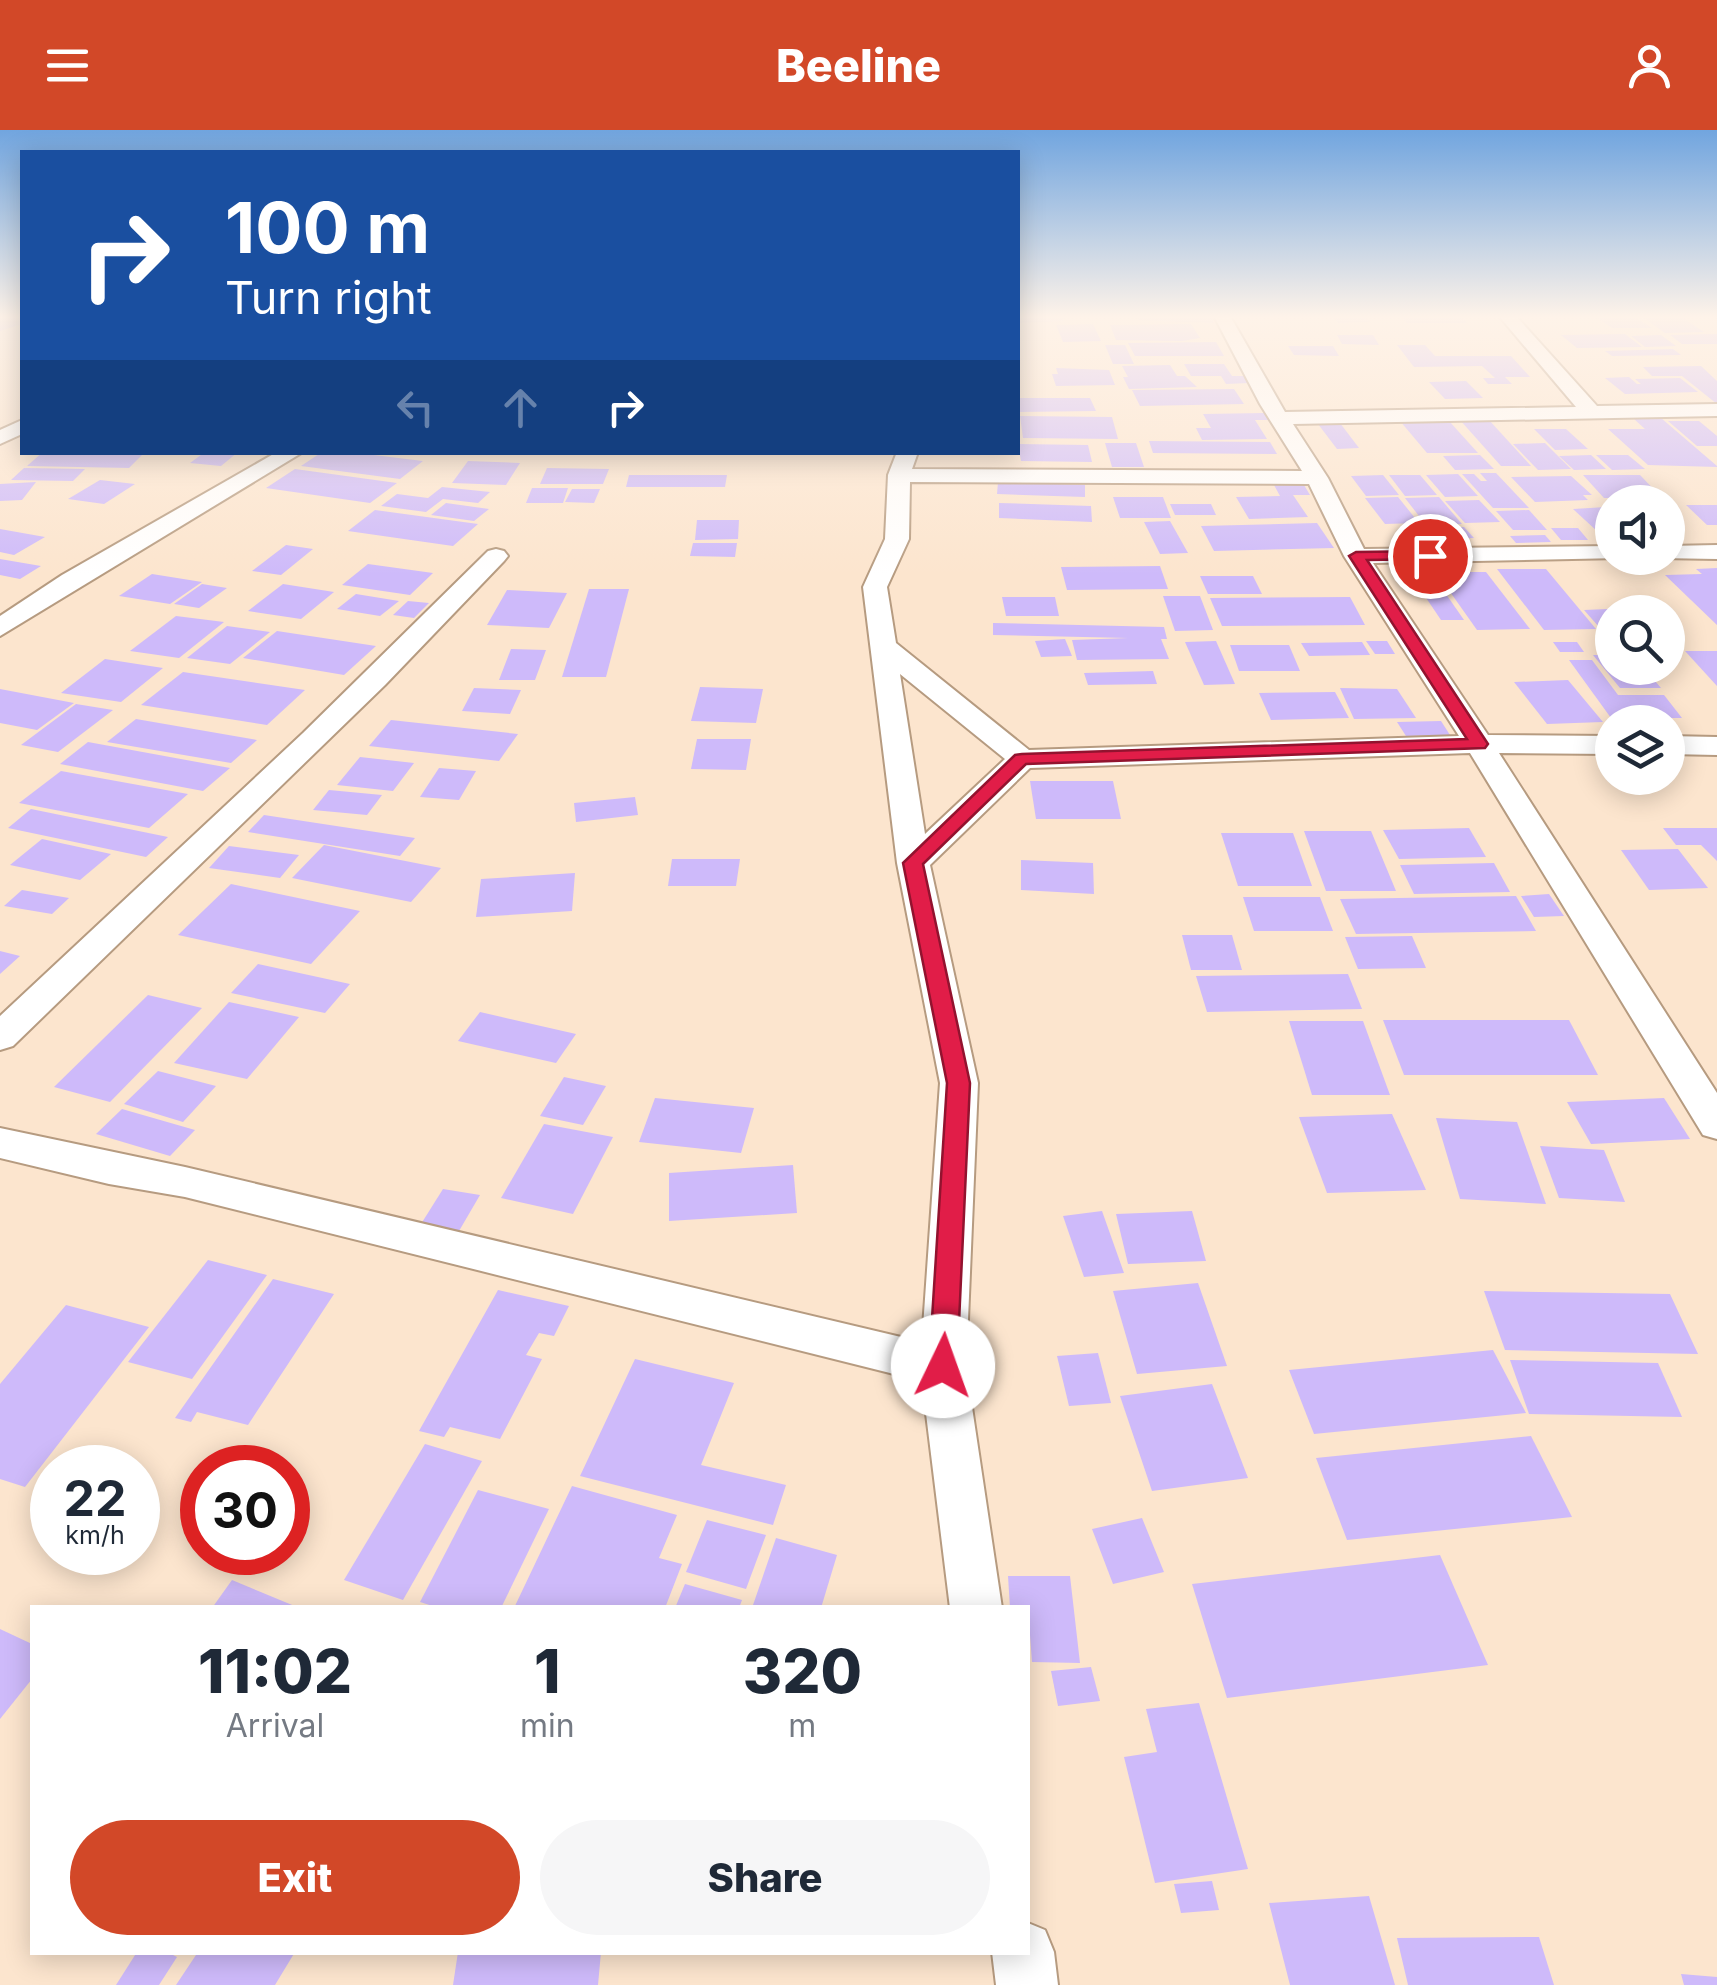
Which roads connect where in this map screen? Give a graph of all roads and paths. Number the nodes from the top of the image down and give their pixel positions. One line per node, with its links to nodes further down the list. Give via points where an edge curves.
1 (1269, 403): 5 (street)
2 (1583, 403): 3 (street)
3 (1590, 410): 4 (street); 5 (street)
4 (1717, 410)
5 (1282, 418): 8 (street)
6 (288, 455): 14 (street)
7 (904, 464): 8 (street); 15 (street, via 897,539 875,587)
8 (1318, 478): 13 (street)
9 (1717, 552): 11 (street)
10 (1595, 553): 13 (street)
11 (1685, 553)
12 (496, 556): 22 (street, via 427,630)
13 (1356, 556): 16 (street)
14 (0, 628)
15 (883, 646): 20 (street); 21 (street)
16 (1479, 744): 17 (street); 20 (street); 23 (street)
17 (1595, 745)
18 (1685, 746): 19 (street)
19 (1717, 746)
20 (1022, 759): 21 (street)
21 (913, 863): 25 (street, via 959,1083)
22 (0, 1036)
23 (1717, 1125)
24 (0, 1143): 25 (street)
25 (943, 1366): 26 (street)
26 (976, 1605)
27 (1023, 1955): 28 (street)
28 (1027, 1985)

